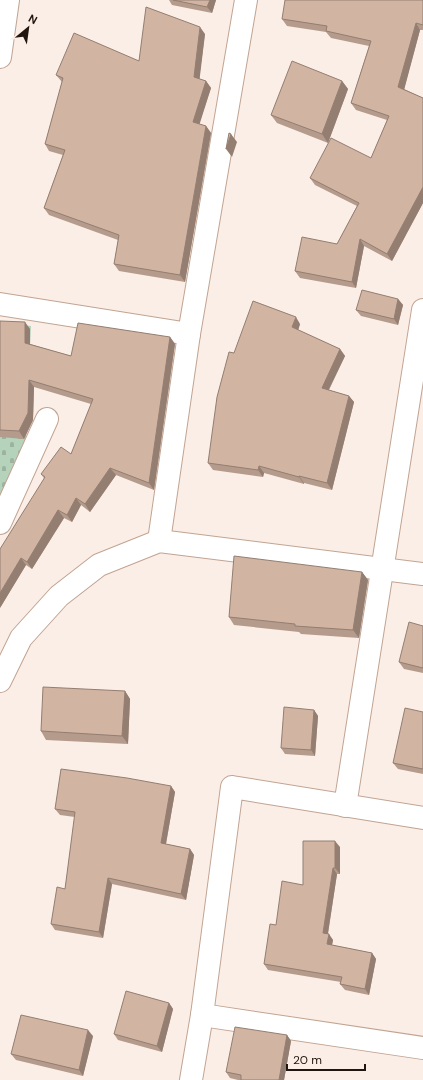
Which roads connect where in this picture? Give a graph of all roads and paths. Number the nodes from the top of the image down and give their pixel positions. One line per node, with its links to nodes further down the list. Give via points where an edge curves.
1 (8, 0): 3 (street)
2 (246, 0): 6 (street)
3 (0, 57)
4 (0, 304): 6 (street)
5 (423, 310): 10 (street)
6 (189, 334): 9 (street)
7 (47, 419): 8 (street)
8 (0, 523)
9 (159, 541): 10 (street); 12 (street, via 99,565 59,596 21,638)
10 (382, 568): 11 (street); 13 (street)
11 (423, 574)
12 (0, 681)
13 (345, 806): 14 (street); 15 (street, via 232,787)
14 (423, 818)
15 (202, 1015): 16 (street); 17 (street)
16 (423, 1048)
17 (191, 1080)

